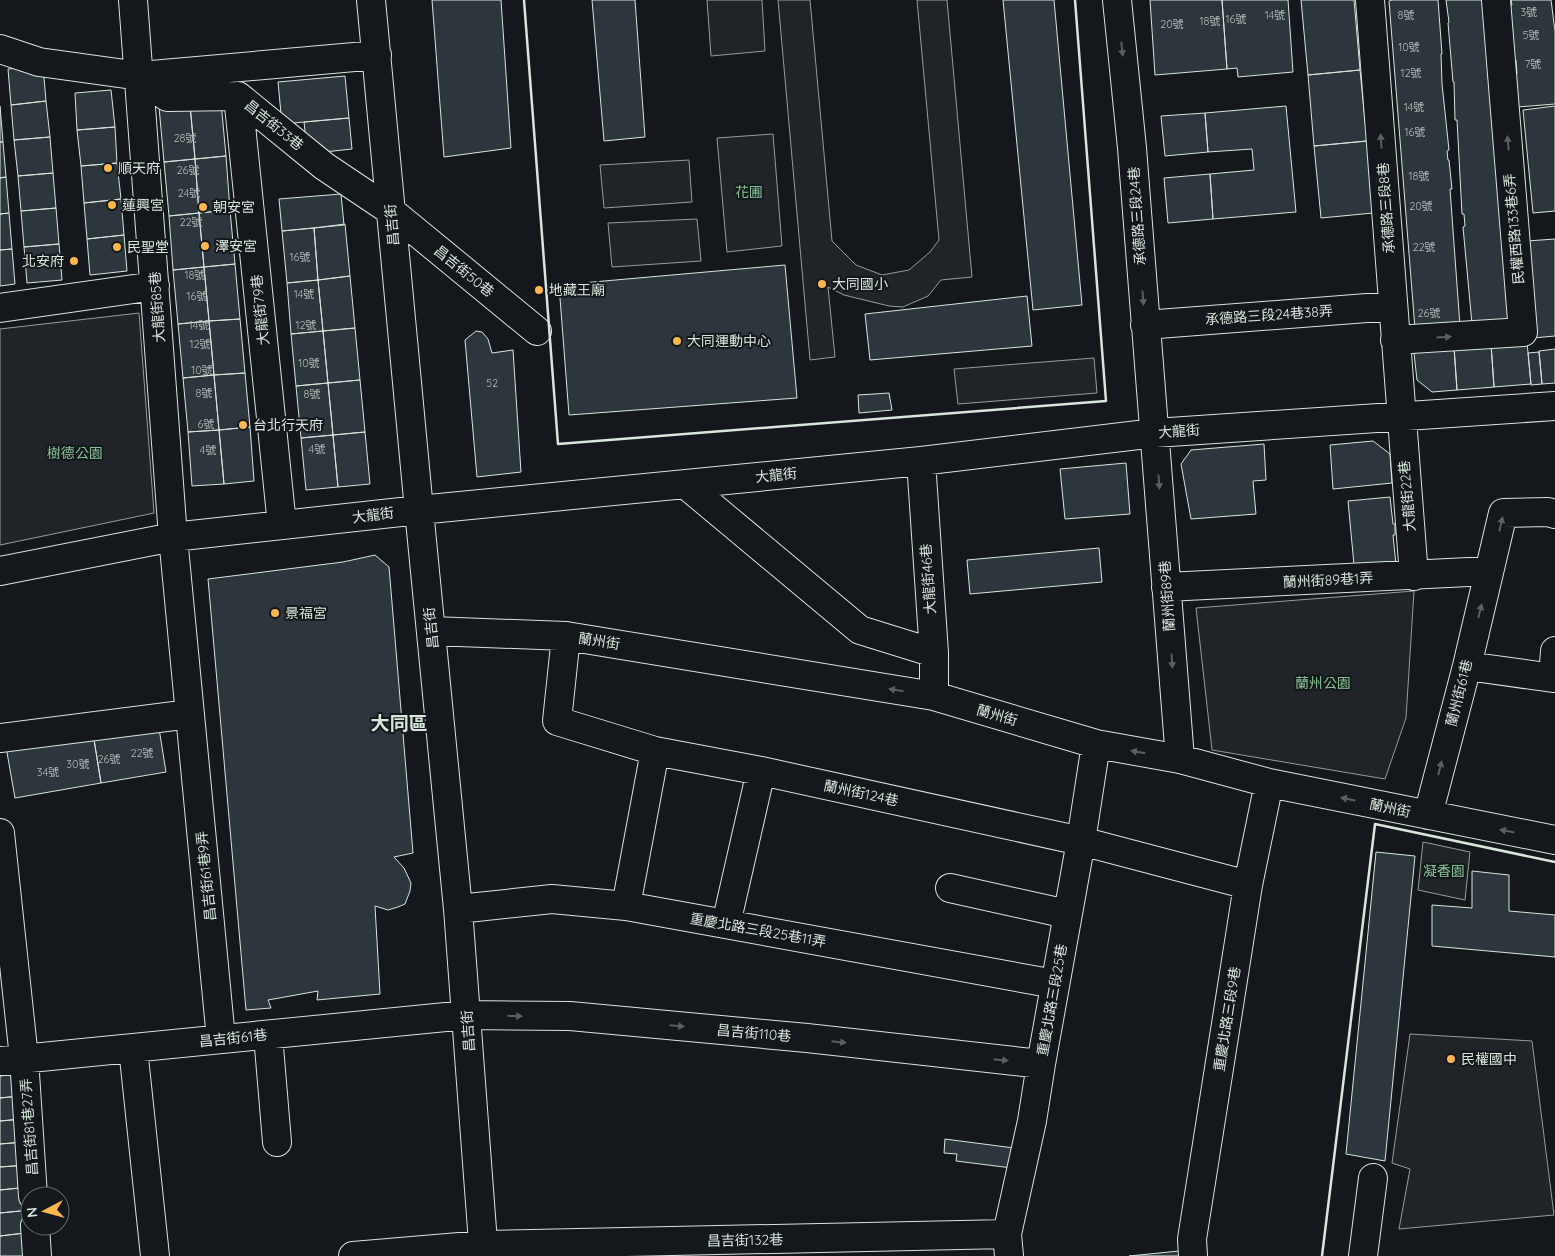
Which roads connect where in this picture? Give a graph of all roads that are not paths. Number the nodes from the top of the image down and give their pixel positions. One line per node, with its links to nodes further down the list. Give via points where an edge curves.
1 (133, 0): 8 (street, 大龍街85巷)
2 (371, 0): 7 (street, 昌吉街)
3 (1117, 0): 14 (street, 承德路三段24巷, one-way to 14)
4 (1370, 0): 12 (street, 承德路三段8巷, one-way to 4)
5 (1496, 0): 16 (street, 民權西路133巷6弄, one-way to 5, via 1523,332)
6 (0, 49): 8 (street, 昌吉街33巷, via 39,62)
7 (376, 56): 8 (street); 10 (street, 昌吉街)
8 (140, 76): 9 (street, 昌吉街33巷, via 167,97); 11 (street, 大龍街85巷)
9 (238, 96): 10 (street, 昌吉街33巷, via 324,166); 24 (street, 大龍街79巷)
10 (391, 211): 15 (street, 昌吉街50巷); 22 (street, 昌吉街)
11 (156, 286): 13 (street); 25 (street, 大龍街85巷)
12 (1393, 306): 14 (street, 承德路三段24巷38弄); 16 (street, 承德路三段8巷)
13 (0, 308)
14 (1145, 325): 19 (street, 承德路三段24巷)
15 (537, 331)
16 (1395, 340): 18 (street, 承德路三段8巷)
17 (1555, 406): 18 (street, 大龍街)
18 (1401, 416): 19 (street, 大龍街); 28 (street, 大龍街22巷)
19 (1155, 433): 20 (street, 大龍街); 29 (street, 蘭州街89巷, one-way to 29)
20 (921, 461): 21 (street, 大龍街); 33 (street, 大龍街46巷)
21 (685, 484): 22 (street, 大龍街); 33 (street, via 860,630)
22 (419, 510): 24 (street, 大龍街); 30 (street, 昌吉街)
23 (1555, 514): 27 (street, 蘭州街61巷, one-way to 23, via 1503,513)
24 (282, 525): 25 (street, 大龍街)
25 (173, 537): 26 (street, 大龍街); 36 (street, 昌吉街61巷9弄)
26 (0, 571)
27 (1489, 571): 28 (street, 蘭州街89巷1弄); 34 (street, 蘭州街61巷, one-way to 27)
28 (1414, 576): 29 (street, 蘭州街89巷1弄)
29 (1166, 587): 40 (street, 蘭州街89巷, one-way to 40)
30 (432, 631): 31 (street, 蘭州街); 50 (street, 昌吉街)
31 (566, 636): 35 (street, 蘭州街, one-way to 31); 39 (street, 蘭州街124巷, via 557,720)
32 (1555, 651): 34 (street, via 1553,678)
33 (934, 653): 35 (street, 大龍街46巷)
34 (1467, 666): 43 (street, 蘭州街61巷, one-way to 34)
35 (934, 696): 38 (street, 蘭州街)
36 (190, 714): 37 (street); 56 (street, 昌吉街61巷9弄)
37 (0, 738)
38 (1096, 744): 40 (street, 蘭州街, one-way to 38); 46 (street, 重慶北路三段25巷)
39 (655, 751): 41 (street, 蘭州街124巷); 49 (street)
40 (1180, 759): 42 (street, 蘭州街)
41 (761, 771): 46 (street, 蘭州街124巷); 52 (street)
42 (1269, 783): 43 (street, 蘭州街, one-way to 42); 47 (street, 重慶北路三段9巷)
43 (1428, 815): 45 (street, 蘭州街, one-way to 43)
44 (0, 833): 58 (street, 昌吉街81巷27弄)
45 (1555, 840)
46 (1081, 841): 47 (street, 蘭州街124巷); 51 (street, 重慶北路三段25巷)
47 (1248, 885): 69 (street, 重慶北路三段9巷, via 1192,1238)
48 (950, 888): 51 (street)
49 (626, 906): 50 (street, 重慶北路三段25巷11弄, via 552,899); 52 (street, 重慶北路三段25巷11弄)
50 (458, 909): 54 (street, 昌吉街)
51 (1067, 914): 53 (street, 重慶北路三段25巷)
52 (726, 924): 53 (street, 重慶北路三段25巷11弄)
53 (1055, 984): 59 (street, 重慶北路三段25巷)
54 (466, 1015): 55 (street, 昌吉街61巷); 59 (street, 昌吉街110巷, one-way to 59, via 570,1016); 65 (street, 昌吉街)
55 (268, 1034): 56 (street, 昌吉街61巷); 60 (street)
56 (221, 1039): 57 (street, 昌吉街61巷)
57 (133, 1048): 58 (street, 昌吉街61巷); 67 (street)
58 (12, 1060): 62 (street, 昌吉街81巷27弄)
59 (1041, 1064): 64 (street, 重慶北路三段25巷)
60 (277, 1142)
61 (1373, 1178): 70 (street)
62 (31, 1186)
63 (36, 1236): 66 (street)
64 (1008, 1245): 65 (street, 昌吉街132巷)
65 (484, 1251): 68 (street, 昌吉街132巷)
66 (37, 1256)
67 (155, 1256)
68 (353, 1256)
69 (1193, 1256)
70 (1363, 1256)

